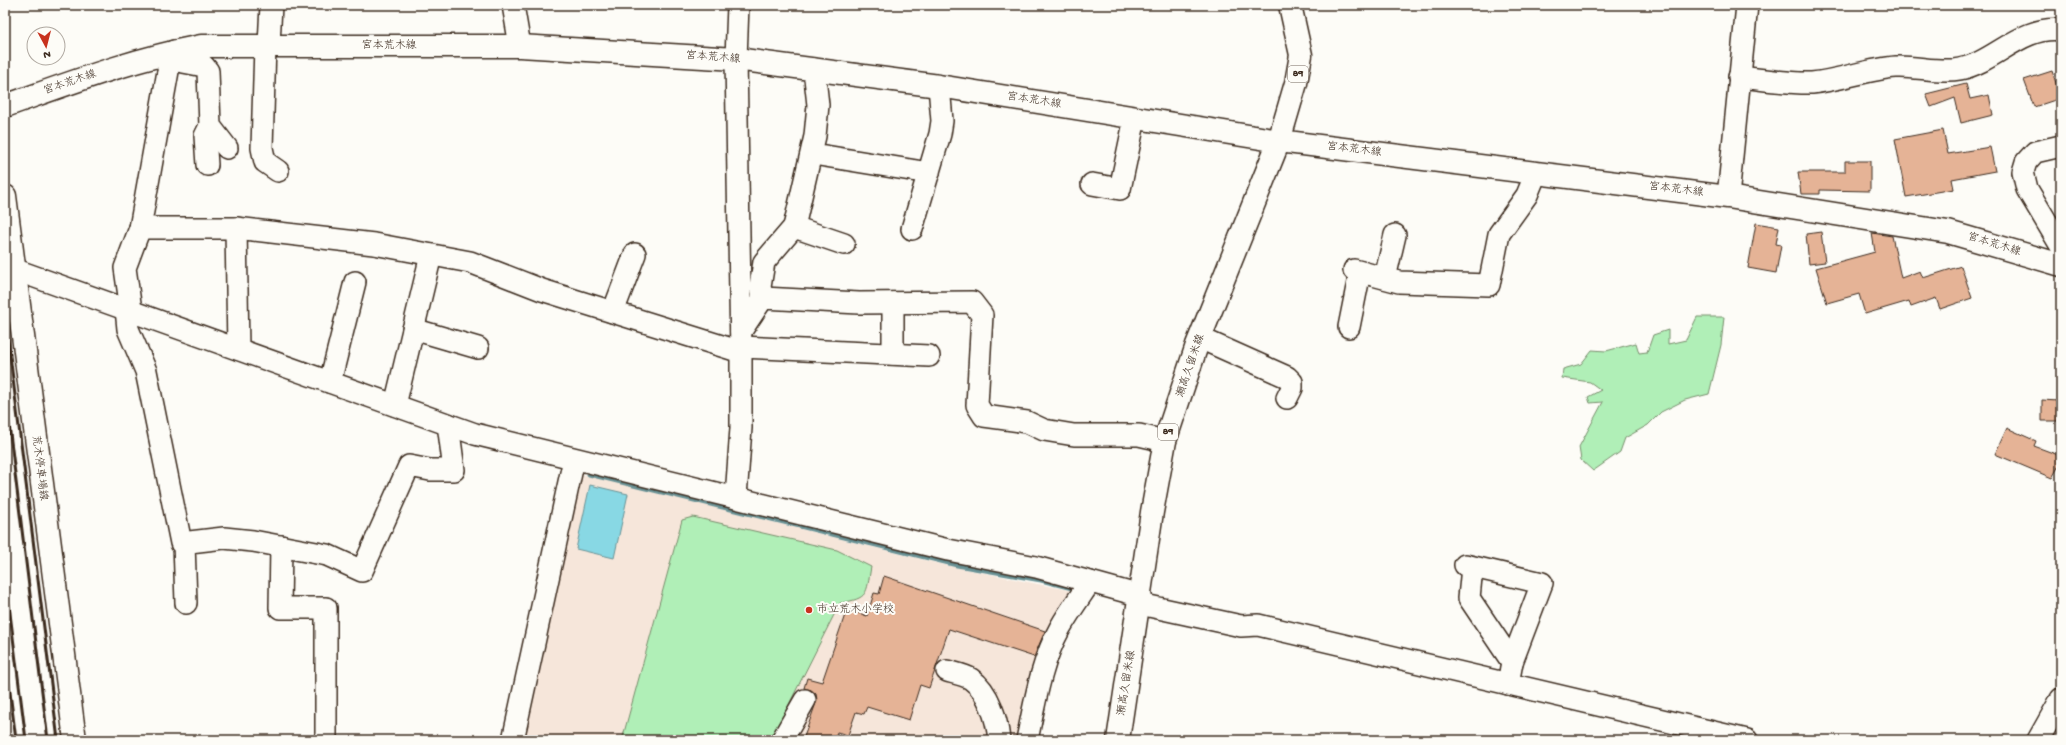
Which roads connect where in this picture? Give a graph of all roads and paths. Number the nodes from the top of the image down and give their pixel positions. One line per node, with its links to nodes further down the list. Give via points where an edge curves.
1 (271, 5): 7 (street)
2 (513, 5): 8 (street)
3 (738, 5): 10 (street)
4 (1290, 5): 17 (main road, 瀬高久留米線 / 89, via 1300,55 1296,83)
5 (1747, 5): 12 (street)
6 (2061, 30): 12 (street, via 2052,29 2023,38 1976,64 1959,69 1924,70 1897,67 1812,83)
7 (267, 45): 8 (main road, 宮本荒木線); 9 (main road, 宮本荒木線, via 201,46); 22 (street, via 262,148 265,162)
8 (520, 46): 10 (main road, 宮本荒木線)
9 (165, 56): 14 (main road, 宮本荒木線, via 88,76); 16 (street, via 204,66 208,71); 29 (street)
10 (736, 59): 11 (main road, 宮本荒木線); 48 (street)
11 (814, 69): 13 (main road, 宮本荒木線); 20 (street, via 818,105)
12 (1739, 77): 27 (street)
13 (939, 86): 15 (main road, 宮本荒木線); 23 (street, via 942,121)
14 (5, 106)
15 (1135, 118): 17 (main road, 宮本荒木線); 25 (street, via 1120,189)
16 (210, 126): 19 (street); 21 (street, via 205,136)
17 (1279, 141): 24 (main road, 宮本荒木線); 47 (main road, 瀬高久留米線 / 89)
18 (2061, 146): 34 (street, via 2035,152 2026,162 2023,172 2028,189)
19 (227, 148)
20 (813, 154): 23 (street); 28 (street)
21 (207, 165)
22 (278, 171)
23 (929, 173): 31 (street)
24 (1536, 173): 27 (main road, 宮本荒木線); 39 (street, via 1527,195 1499,234 1489,285 1399,282)
25 (1092, 184)
26 (5, 196): 38 (main road, 荒木停車場線)
27 (1728, 197): 37 (main road, 宮本荒木線, via 1948,232)
28 (794, 227): 33 (street); 41 (street, via 764,262 760,287)
29 (140, 228): 30 (street); 43 (street, via 125,268)
30 (236, 228): 36 (street, via 374,244); 50 (street)
31 (912, 229)
32 (1395, 235): 39 (street)
33 (844, 244)
34 (2061, 246)
35 (635, 254): 44 (street)
36 (431, 255): 44 (street, via 470,262 542,290); 46 (street)
37 (2061, 265)
38 (13, 269): 43 (street); 70 (main road, 荒木停車場線)
39 (1385, 278): 45 (street, via 1357,271)
40 (355, 282): 53 (street)
41 (763, 298): 42 (street); 48 (street)
42 (893, 303): 51 (street); 57 (street, via 972,302 982,315 977,405 984,416 1027,422 1044,430 1074,435 1139,435)
43 (129, 310): 50 (street); 60 (street, via 128,329 146,370 182,543)
44 (613, 312): 48 (street)
45 (1348, 327)
46 (413, 329): 49 (street); 55 (street)
47 (1200, 338): 54 (street, via 1287,377 1292,382 1292,388); 57 (main road, 瀬高久留米線 / 89)
48 (741, 343): 51 (street); 59 (street, via 741,428)
49 (478, 348)
50 (238, 349): 53 (street)
51 (893, 354): 52 (street)
52 (929, 356)
53 (330, 382): 55 (street)
54 (1286, 398)
55 (395, 405): 56 (street)
56 (448, 424): 58 (street, via 475,434); 61 (street, via 454,470 430,470 409,466 362,571 327,555)
57 (1166, 441): 63 (main road, 瀬高久留米線 / 89, via 1152,512)
58 (574, 459): 59 (street); 72 (street)
59 (736, 497): 62 (street, via 948,550 1036,567)
60 (184, 542): 61 (street, via 224,538 253,540); 64 (street)
61 (280, 546): 71 (street, via 280,608 326,608)
62 (1090, 582): 63 (street); 75 (street, via 1054,641 1037,692)
63 (1140, 600): 67 (street, via 1241,626 1258,625); 76 (main road, 瀬高久留米線 / 89)
64 (186, 603)
65 (1512, 662): 65 (street, via 1542,583 1468,566 1470,598); 67 (street)
66 (947, 671): 74 (street, via 970,678 987,698 998,729)
67 (1508, 684): 77 (street)
68 (2061, 699): 78 (street)
69 (805, 700): 73 (street)
70 (75, 740)
71 (326, 740)
72 (513, 740)
73 (782, 740)
74 (999, 740)
75 (1027, 740)
76 (1118, 740)
77 (1747, 740)
78 (2038, 740)

